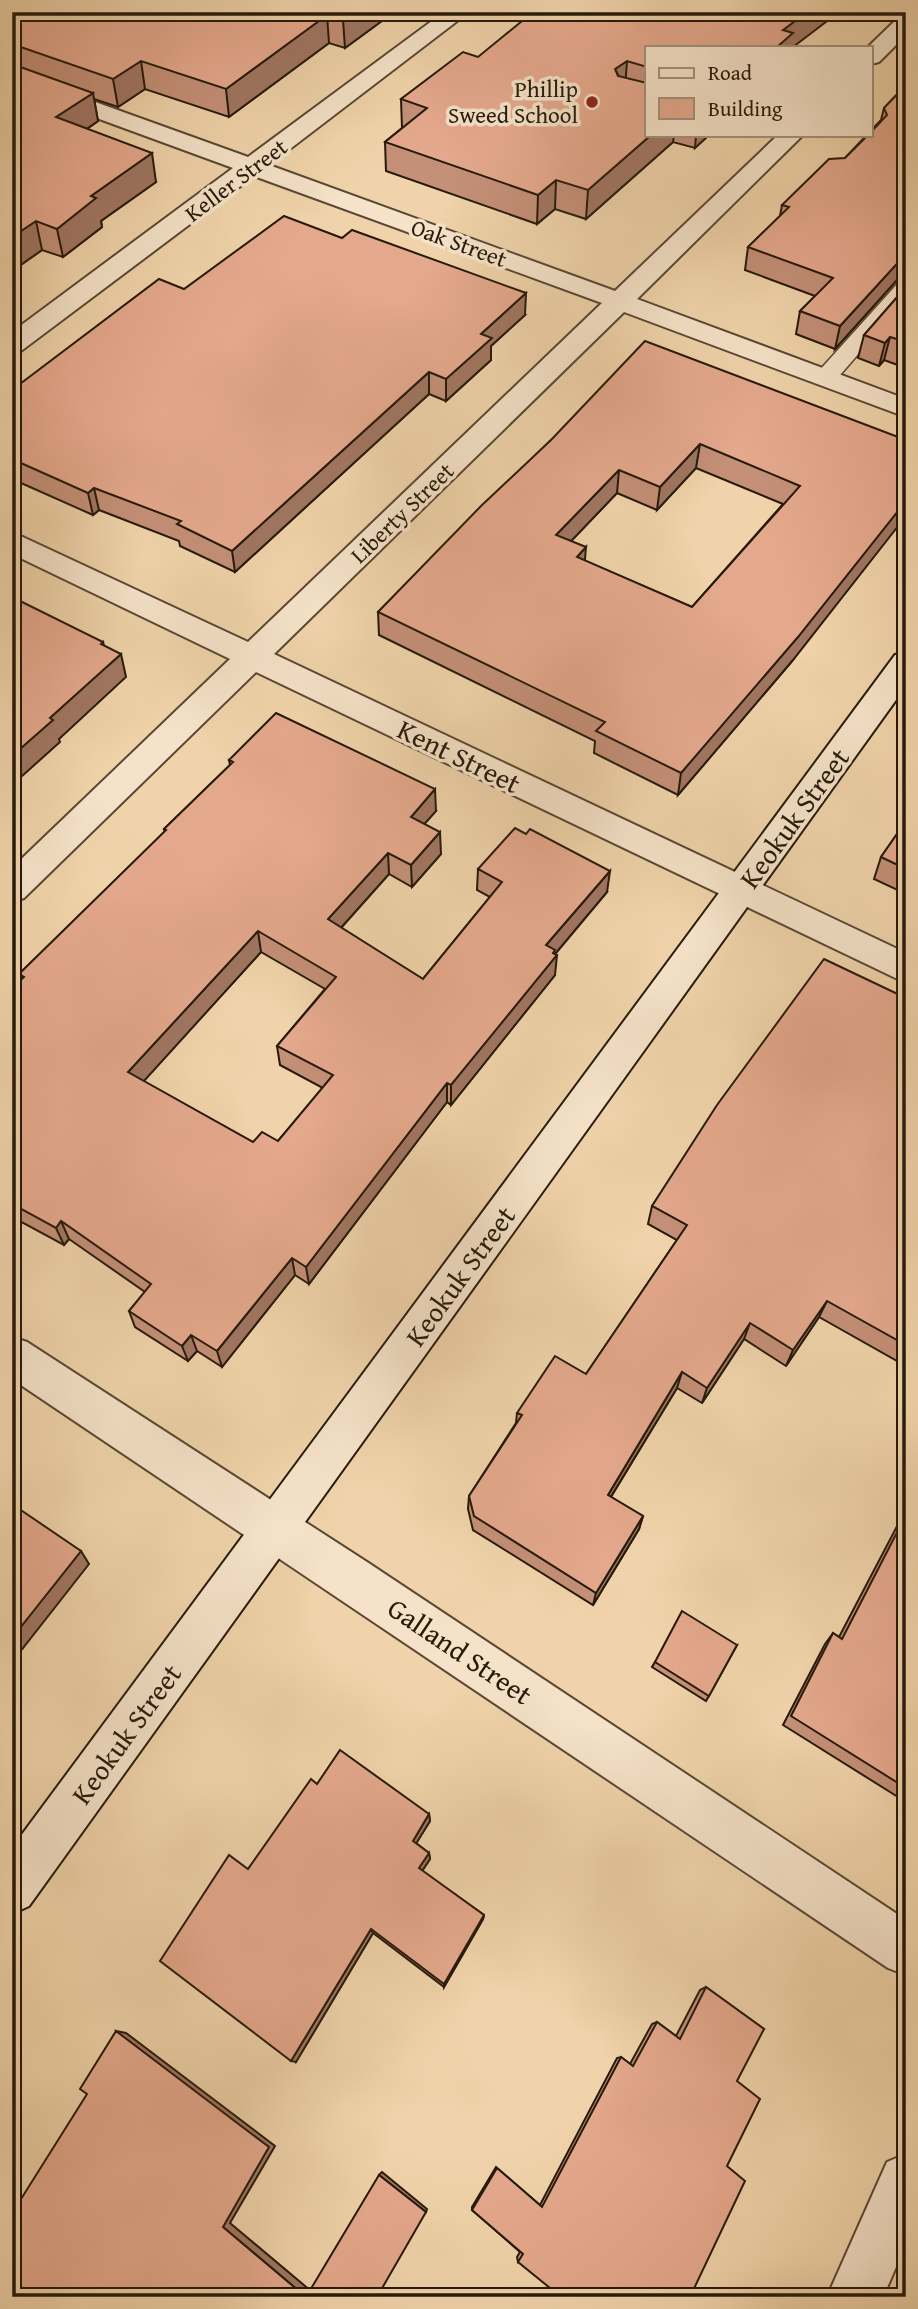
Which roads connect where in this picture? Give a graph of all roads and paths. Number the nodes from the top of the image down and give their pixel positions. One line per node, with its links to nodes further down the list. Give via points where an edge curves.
1 (458, 12): 6 (street, Keller Street)
2 (906, 23): 3 (street)
3 (872, 56)
4 (12, 79): 6 (street, Oak Street)
5 (790, 136): 8 (street, Liberty Street)
6 (252, 169): 8 (street, Oak Street); 9 (street, Keller Street)
7 (906, 286): 10 (lane)
8 (620, 300): 10 (street, Oak Street); 13 (street, Liberty Street)
9 (12, 345)
10 (826, 377): 11 (street, Oak Street)
11 (906, 409)
12 (12, 542): 13 (street, Kent Street)
13 (254, 657): 15 (street, Liberty Street); 16 (street, Kent Street)
14 (906, 663): 16 (street, Keokuk Street)
15 (12, 889)
16 (741, 891): 17 (street, Kent Street); 19 (street, Keokuk Street)
17 (906, 969)
18 (12, 1356): 19 (street, Galland Street)
19 (276, 1528): 20 (street, Keokuk Street); 21 (street, Galland Street)
20 (12, 1889)
21 (906, 1950)
22 (906, 2181): 23 (street)
23 (855, 2297)

